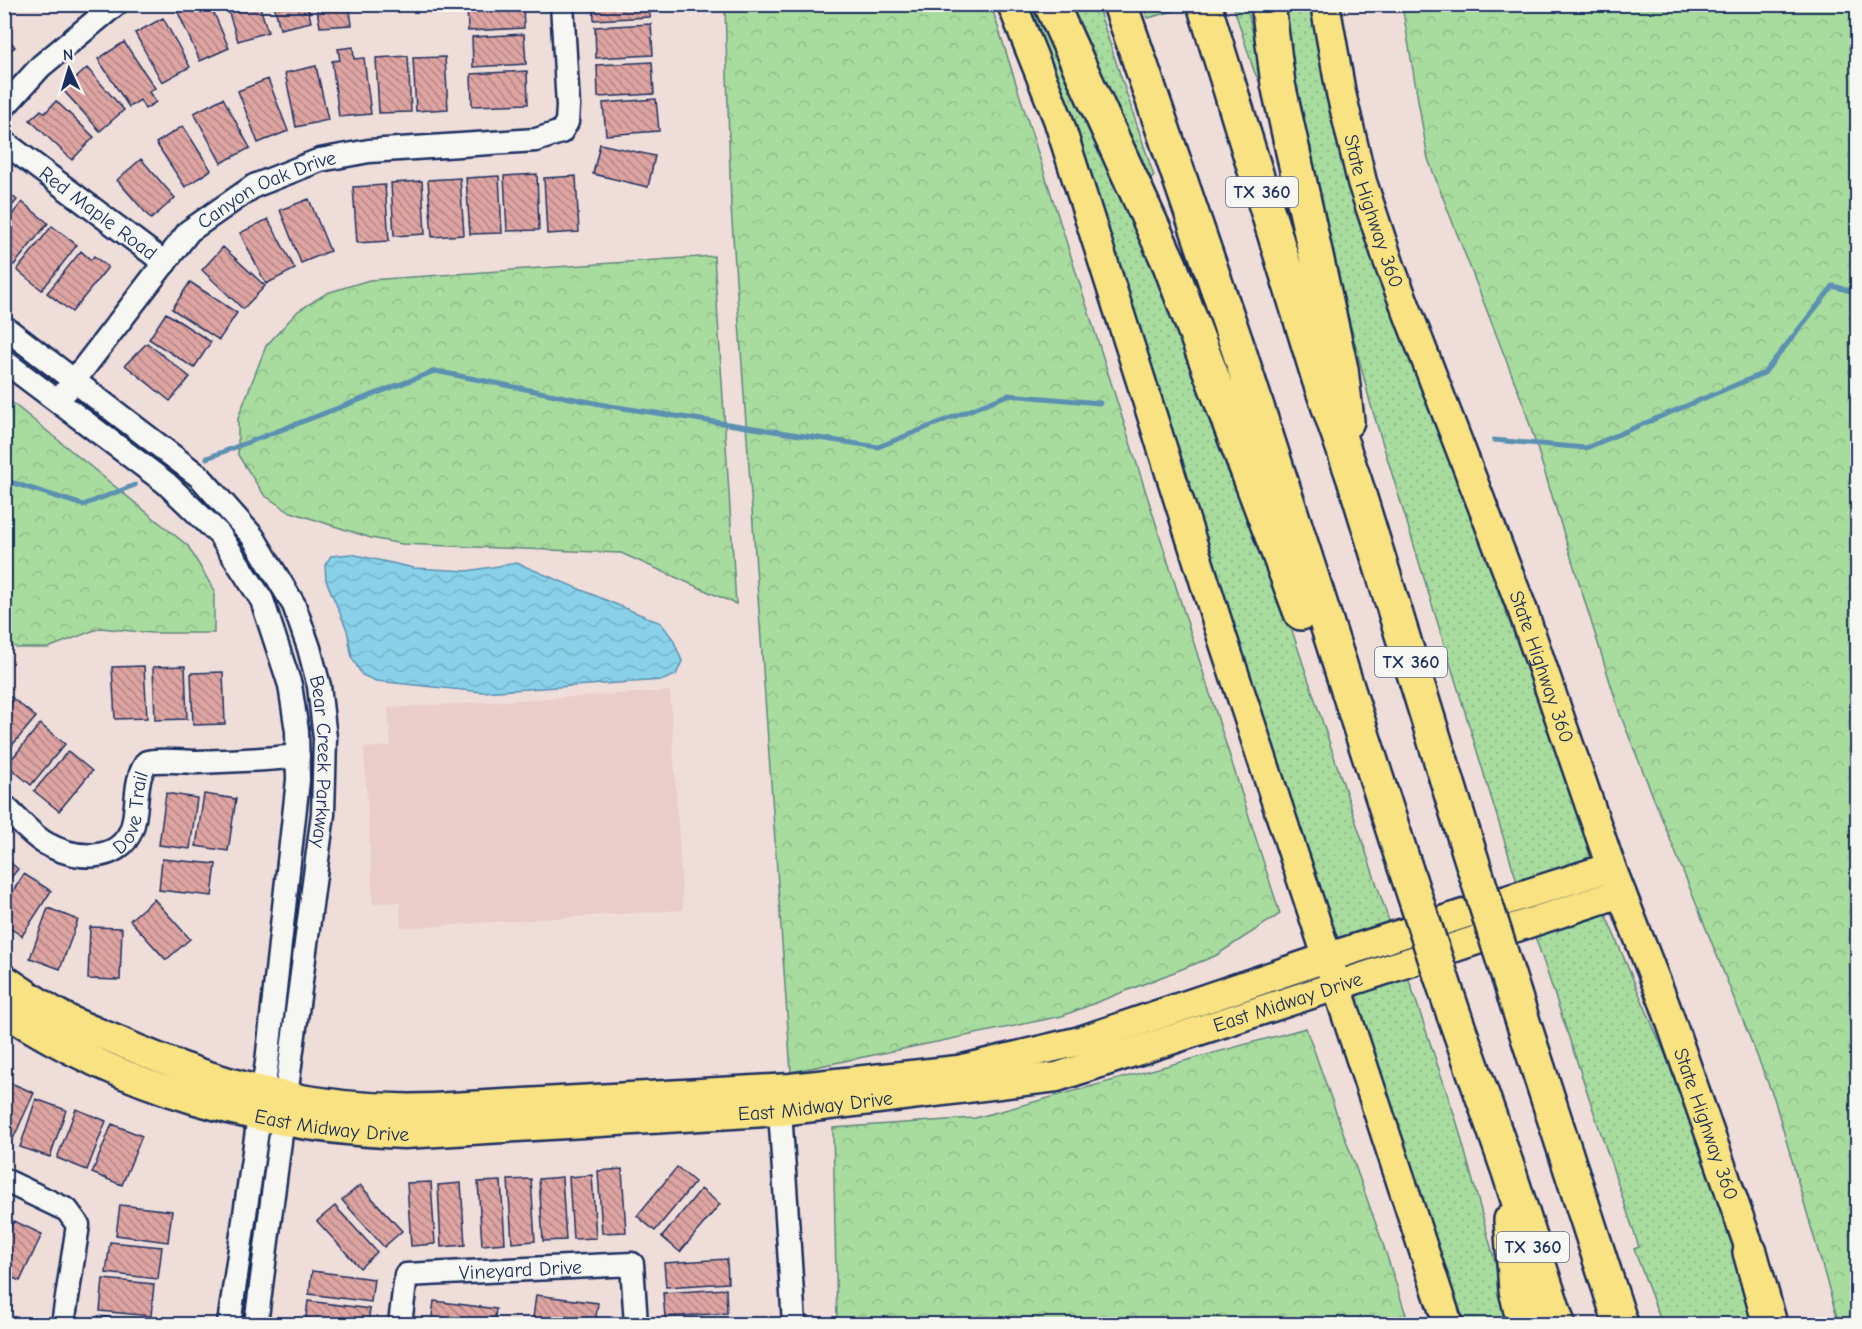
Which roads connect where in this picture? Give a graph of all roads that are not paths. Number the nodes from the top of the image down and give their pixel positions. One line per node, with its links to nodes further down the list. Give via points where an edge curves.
1 (116, 4): 9 (street, via 41,66)
2 (562, 4): 11 (street, Canyon Oak Drive, via 568,106 567,122 561,132 536,140 369,151 320,160 254,186 189,231)
3 (1012, 4): 22 (main road, via 1058,119)
4 (1050, 4): 17 (highway, via 1170,265 1318,659)
5 (1120, 4): 17 (highway, TX 360, via 1239,351)
6 (1204, 4): 16 (highway, TX 360, via 1319,379)
7 (1268, 4): 16 (highway, via 1278,84 1341,369)
8 (1325, 4): 20 (main road, State Highway 360, via 1341,93 1366,193 1395,279 1523,611)
9 (4, 106)
10 (4, 142): 11 (street, Red Maple Road)
11 (165, 263): 14 (street, Canyon Oak Drive)
12 (4, 327): 14 (street, Bear Creek Parkway)
13 (4, 361): 15 (street, Bear Creek Parkway)
14 (74, 381): 15 (street, Canyon Oak Drive); 27 (street, Bear Creek Parkway, via 200,477 232,512 276,573 294,605 309,648 326,738 323,814)
15 (58, 402): 18 (street, Bear Creek Parkway, via 166,483 219,534 243,568 262,600 277,639 290,684)
16 (1355, 482): 30 (highway, TX 360, bridge, via 1515,997)
17 (1358, 722): 28 (highway, TX 360, bridge)
18 (298, 756): 19 (street, Dove Trail, via 147,762 140,771 132,828 125,842 92,858 45,843); 27 (street, Bear Creek Parkway)
19 (4, 806)
20 (1611, 867): 21 (main road, State Highway 360); 22 (main road, East Midway Drive)
21 (1621, 893): 24 (main road, East Midway Drive); 31 (main road, State Highway 360, via 1665,1005)
22 (1329, 957): 24 (main road); 26 (main road, East Midway Drive, via 1080,1041 1015,1058)
23 (4, 980): 27 (main road, East Midway Drive, via 59,1015)
24 (1338, 985): 26 (main road, East Midway Drive, via 1057,1077); 38 (main road)
25 (4, 1011): 27 (main road, East Midway Drive, via 84,1058 131,1077 200,1101)
26 (780, 1100): 27 (main road, East Midway Drive, via 404,1134 346,1132); 37 (street)
27 (272, 1107): 33 (street, Bear Creek Parkway); 34 (street, Bear Creek Parkway)
28 (1508, 1169): 39 (highway, via 1516,1290); 40 (highway, TX 360)
29 (4, 1180): 32 (street, via 67,1210 78,1225)
30 (1580, 1189): 41 (highway, TX 360); 42 (highway)
31 (1750, 1252): 43 (highway); 44 (main road, State Highway 360)
32 (63, 1324)
33 (229, 1324)
34 (256, 1324)
35 (400, 1324): 36 (street, Vineyard Drive, via 406,1275 632,1264)
36 (636, 1324)
37 (794, 1324)
38 (1448, 1324)
39 (1524, 1324)
40 (1558, 1324)
41 (1621, 1324)
42 (1641, 1324)
43 (1770, 1324)
44 (1778, 1324)

